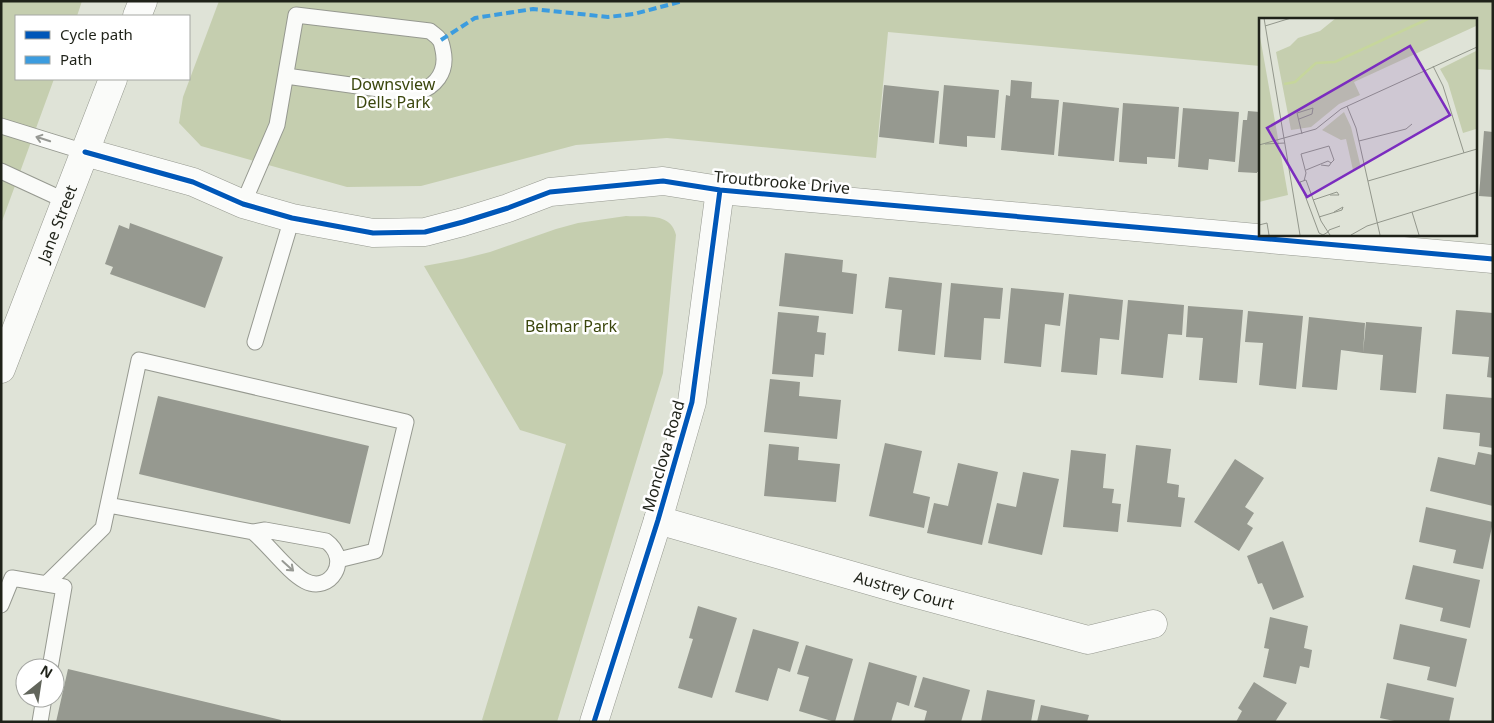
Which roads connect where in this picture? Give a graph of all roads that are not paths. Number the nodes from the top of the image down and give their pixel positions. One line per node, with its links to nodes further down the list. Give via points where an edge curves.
1 (143, 1): 2 (street)
2 (137, 15)
3 (286, 76): 3 (lane, via 415,94 428,90 437,82 443,69 444,54 441,40 430,31 296,15); 10 (lane, via 277,125)
4 (113, 80): 6 (street, Jane Street)
5 (1, 126): 6 (lane, one-way to 5)
6 (85, 152): 9 (street, Jane Street); 10 (street, Troutbrooke Drive, via 193,182)
7 (1, 172): 9 (lane)
8 (720, 190): 11 (street, Troutbrooke Drive, via 663,181 550,192 425,232 373,233); 12 (street, Troutbrooke Drive); 16 (street, Monclova Road, via 692,402)
9 (66, 201): 14 (street, Jane Street)
10 (244, 204): 11 (street, Troutbrooke Drive)
11 (292, 218): 13 (lane)
12 (1493, 259)
13 (255, 342)
14 (1, 369)
15 (108, 505): 17 (lane); 18 (lane, via 139,360 406,422 375,551); 20 (lane, via 102,528)
16 (658, 520): 22 (street, Austrey Court, via 1088,640); 26 (street, Monclova Road)
17 (253, 532): 18 (lane, via 265,530 326,541 332,545); 18 (lane, one-way to 18, via 305,581 321,583 328,580 334,574)
18 (338, 560)
19 (6, 577): 20 (lane); 21 (lane)
20 (46, 584): 23 (lane, via 64,588)
21 (1, 605)
22 (1153, 624)
23 (52, 658)
24 (42, 708): 25 (lane)
25 (40, 722)
26 (594, 722)

